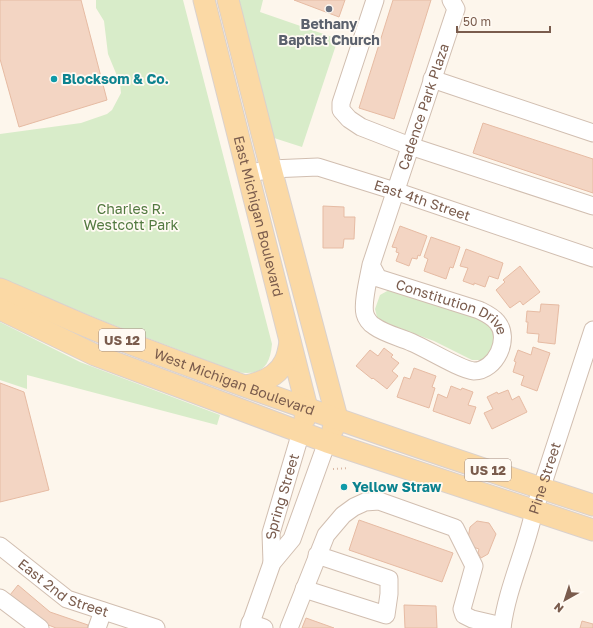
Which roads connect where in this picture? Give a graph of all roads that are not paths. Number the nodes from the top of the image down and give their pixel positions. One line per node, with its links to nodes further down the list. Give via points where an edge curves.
1 (204, 0): 9 (main road, East Michigan Boulevard)
2 (228, 0): 8 (main road, East Michigan Boulevard)
3 (375, 0): 7 (street, via 341,103 341,110 361,127)
4 (451, 0): 5 (street, Cadence Park Plaza, via 456,9)
5 (432, 79): 6 (street); 7 (street, Cadence Park Plaza)
6 (593, 133)
7 (410, 146): 10 (street, Cadence Park Plaza); 11 (street)
8 (271, 169): 9 (street, East 4th Street); 10 (street, East 4th Street, via 318,167); 21 (main road, East Michigan Boulevard)
9 (247, 174): 17 (main road, East Michigan Boulevard)
10 (395, 191): 12 (street, East 4th Street); 13 (street, Constitution Drive)
11 (593, 206)
12 (593, 258)
13 (371, 265): 13 (street, Constitution Drive, via 378,278 479,310 490,316 501,330 502,341 493,363 474,371 372,325 365,314 365,296)
14 (0, 289): 19 (main road, West Michigan Boulevard / US 12, via 107,335)
15 (0, 309): 22 (main road, West Michigan Boulevard / US 12, via 95,355)
16 (593, 330): 18 (street, Pine Street)
17 (290, 342): 19 (main road, via 285,361 274,374 264,381); 20 (main road, East Michigan Boulevard)
18 (586, 378): 24 (street, Pine Street)
19 (246, 386): 20 (main road, West Michigan Boulevard / US 12)
20 (307, 408): 21 (main road, West Michigan Boulevard / US 12); 22 (main road, East Michigan Boulevard)
21 (337, 418): 23 (main road); 24 (main road, US 12)
22 (301, 432): 23 (main road, US 12); 30 (street, Spring Street, via 271,533)
23 (327, 442): 26 (main road, US 12); 30 (street, Spring Street, via 292,539)
24 (542, 489): 25 (main road, US 12); 26 (street, Pine Street)
25 (593, 505)
26 (534, 511): 27 (main road, US 12); 36 (street, Pine Street)
27 (593, 530)
28 (1, 547): 33 (street, East 2nd Street, via 67,599)
29 (317, 555): 31 (street); 31 (street, via 389,579 386,615); 34 (street, via 335,523 354,507 365,502 379,501 455,528 474,566 462,609)
30 (272, 563): 35 (street, Spring Street)
31 (304, 589): 40 (street)
32 (0, 598): 37 (street)
33 (104, 611): 38 (street); 39 (street, East 2nd Street)
34 (464, 621): 36 (street, via 472,619)
35 (254, 626)
36 (502, 627)
37 (40, 628)
38 (97, 628)
39 (156, 628)
40 (289, 628)

